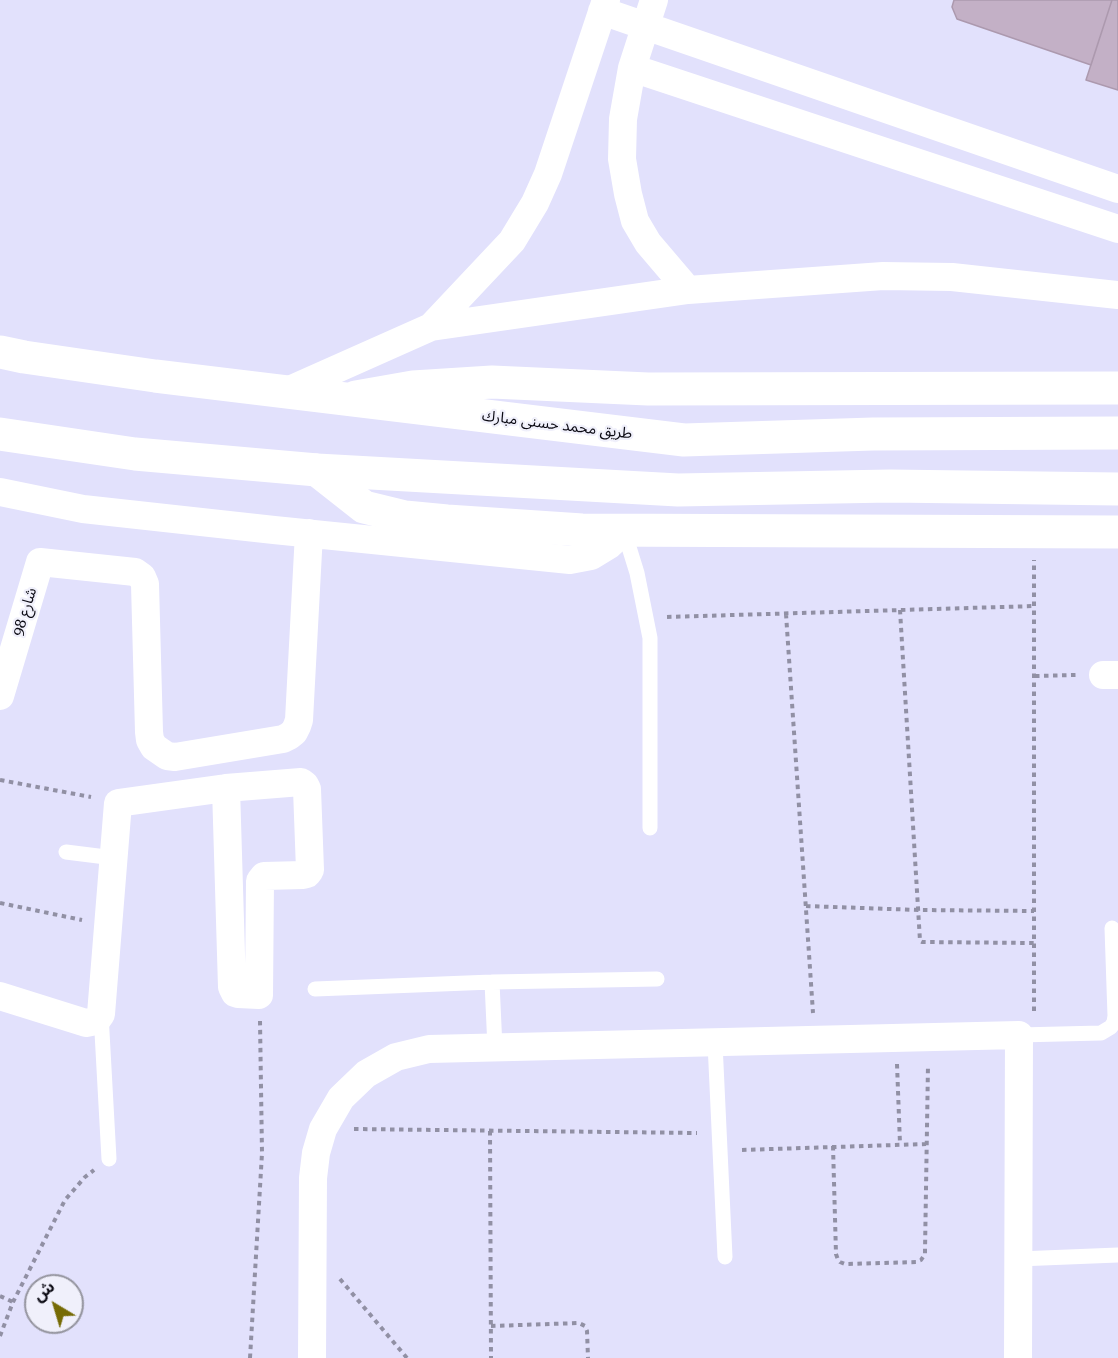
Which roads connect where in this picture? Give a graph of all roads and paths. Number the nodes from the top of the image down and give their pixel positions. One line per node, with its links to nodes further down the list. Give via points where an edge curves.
1 (604, 5): 2 (street); 8 (street, via 535,203 512,241)
2 (650, 13): 3 (street); 4 (street)
3 (632, 68): 5 (street); 6 (street, via 623,118 622,159 628,195 635,220 648,243)
4 (1118, 189)
5 (1118, 229)
6 (688, 290): 7 (street, via 929,276); 8 (street)
7 (1118, 295)
8 (431, 327): 11 (street)
9 (0, 352): 11 (main road, طريق محمد حسنى مبارك)
10 (1118, 388): 12 (main road, via 648,389 492,382 413,387)
11 (285, 392): 12 (main road, طريق محمد حسنى مبارك)
12 (341, 399): 13 (main road, طريق محمد حسنى مبارك, via 684,440)
13 (1118, 433)
14 (0, 434): 15 (main road, via 135,454)
15 (316, 470): 16 (main road, via 678,490 890,486); 18 (main road, via 364,507 405,517)
16 (1118, 489)
17 (0, 492): 21 (street, via 83,509)
18 (624, 531): 19 (main road); 21 (street, via 591,556 570,560); 25 (lane)
19 (1034, 532): 20 (main road); 22 (path)
20 (1118, 532)
21 (309, 533): 28 (street, شارع 98, via 299,720 294,732 283,739 175,757 154,747 150,740 145,584 135,572 40,562)
22 (1035, 606): 23 (path); 27 (path)
23 (900, 610): 24 (path); 37 (path)
24 (786, 614): 25 (path); 36 (path)
25 (647, 617): 32 (lane)
26 (1111, 675): 27 (path)
27 (1035, 676): 38 (path)
28 (0, 696)
29 (0, 780): 31 (path)
30 (226, 788): 31 (street); 45 (street, via 232,987 238,994); 45 (street, via 301,783 307,789 310,870 305,875 264,876 261,880)
31 (118, 803): 34 (street)
32 (650, 828)
33 (66, 852): 34 (lane)
34 (114, 858): 39 (street)
35 (0, 903): 39 (path)
36 (806, 906): 37 (path); 51 (path)
37 (918, 910): 38 (path); 41 (path, via 922,942)
38 (1034, 910): 41 (path)
39 (109, 925): 47 (street)
40 (1112, 928): 48 (lane, via 1115,1016 1111,1027 1101,1033)
41 (1034, 943): 48 (path)
42 (657, 979): 43 (lane)
43 (492, 982): 44 (lane); 53 (lane)
44 (315, 989)
45 (260, 995): 70 (path, via 262,1153)
46 (0, 996): 47 (street, via 86,1023 96,1021)
47 (101, 1014): 61 (lane)
48 (1027, 1035): 49 (street); 65 (street)
49 (928, 1037): 50 (street); 58 (path)
50 (896, 1038): 51 (street); 57 (path)
51 (815, 1040): 52 (street)
52 (715, 1043): 53 (street); 56 (lane)
53 (495, 1048): 54 (street, via 429,1049 396,1057 366,1074 341,1098)
54 (323, 1129): 55 (path); 62 (street, via 313,1178)
55 (490, 1131): 56 (path); 68 (path)
56 (719, 1133): 60 (lane)
57 (900, 1144): 58 (path); 59 (path)
58 (926, 1144): 59 (path, via 923,1257 916,1262 857,1264 842,1264 836,1257)
59 (833, 1146): 60 (path)
60 (720, 1150): 64 (lane)
61 (109, 1159): 67 (path, via 85,1177 65,1200)
62 (313, 1246): 71 (street); 72 (path)
63 (1118, 1255): 65 (lane)
64 (725, 1257)
65 (1018, 1259): 75 (street)
66 (0, 1296): 67 (path)
67 (13, 1302): 69 (path)
68 (490, 1326): 73 (path); 74 (path, via 579,1323 587,1331)
69 (0, 1336)
70 (250, 1358)
71 (312, 1358)
72 (407, 1358)
73 (491, 1358)
74 (588, 1358)
75 (1018, 1358)

